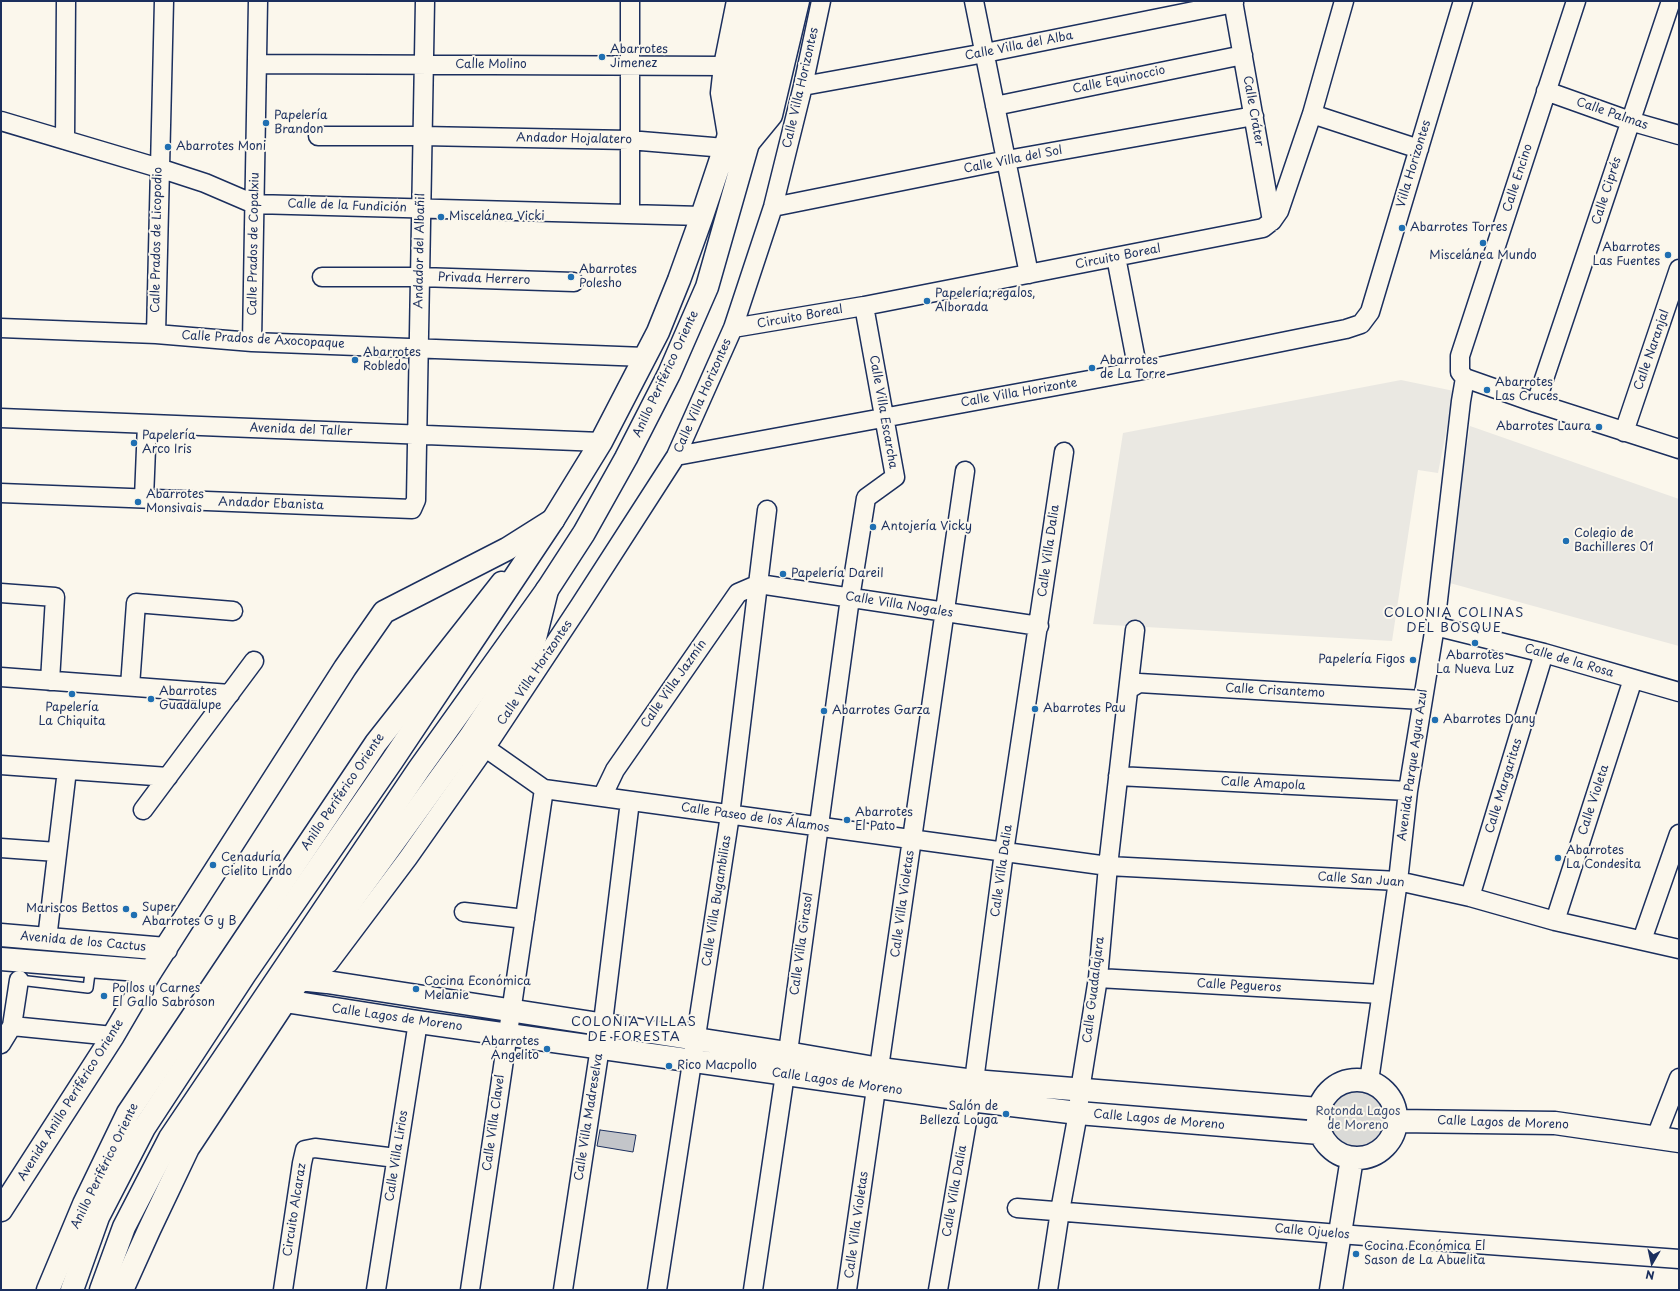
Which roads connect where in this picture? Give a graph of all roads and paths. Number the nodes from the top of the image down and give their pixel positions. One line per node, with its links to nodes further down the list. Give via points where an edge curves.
1 (66, 1): 34 (street)
2 (164, 1): 39 (street, Calle Prados de Licopodio)
3 (258, 1): 19 (street, Calle Prados de Copalxiu)
4 (425, 1): 20 (street, Andador del Albañil)
5 (630, 1): 21 (street)
6 (738, 1): 22 (main road, Anillo Periférico Oriente)
7 (759, 1): 26 (main road, Anillo Periférico Oriente)
8 (781, 1): 26 (main road, Anillo Periférico Oriente)
9 (798, 1): 36 (main road, Anillo Periférico Oriente, via 772,115)
10 (821, 1): 23 (street, Calle Villa Horizontes)
11 (1344, 1): 27 (street)
12 (1463, 1): 37 (street, Villa Horizontes)
13 (1576, 1): 24 (street, Calle Encino)
14 (1671, 1): 30 (street, Calle Ciprés)
15 (978, 2): 17 (street)
16 (1234, 2): 17 (street, Calle Villa del Alba); 18 (street, Calle Cráter)
17 (985, 53): 23 (street, Calle Villa del Alba); 25 (street)
18 (1243, 55): 25 (street, Calle Equinoccio); 28 (street, Calle Cráter)
19 (257, 64): 20 (street, Calle Molino); 40 (street, Calle Prados de Copalxiu)
20 (424, 65): 21 (street, Calle Molino); 33 (street, Andador del Albañil)
21 (630, 66): 22 (street, Calle Molino); 35 (street)
22 (725, 66): 36 (main road, Anillo Periférico Oriente, via 722,93)
23 (803, 86): 42 (street, Calle Villa Horizontes)
24 (1546, 91): 30 (street, Calle Palmas); 61 (street, Calle Encino, via 1460,356 1460,372)
25 (995, 106): 38 (street)
26 (745, 110): 36 (main road, Anillo Periférico Oriente)
27 (1312, 114): 37 (street); 45 (street, via 1279,211)
28 (1254, 116): 38 (street, Calle Villa del Sol); 45 (street, Calle Cráter)
29 (1, 121): 34 (street)
30 (1630, 121): 31 (street, Calle Palmas); 62 (street, Calle Ciprés)
31 (1679, 135)
32 (318, 136): 33 (street, Andador Hojalatero)
33 (422, 136): 35 (street, Andador Hojalatero); 41 (street, Andador del Albañil)
34 (65, 140): 39 (street)
35 (629, 140): 36 (street, Andador Hojalatero); 43 (street)
36 (734, 142): 44 (main road, Anillo Periférico Oriente); 80 (main road, Anillo Periférico Oriente, via 707,286 669,374 626,458 588,526)
37 (1419, 149): 53 (street, Villa Horizontes, via 1370,312)
38 (1007, 160): 42 (street, Calle Villa del Sol); 48 (street)
39 (158, 168): 40 (street, via 205,183); 56 (street, Calle Prados de Licopodio)
40 (254, 204): 41 (street, Calle de la Fundición); 57 (street, Calle Prados de Copalxiu)
41 (421, 208): 43 (street, Calle de la Fundición); 50 (street, Andador del Albañil)
42 (773, 208): 55 (street, Calle Villa Horizontes)
43 (630, 214): 44 (street, Calle de la Fundición)
44 (702, 216): 59 (main road, Anillo Periférico Oriente, via 677,286)
45 (1272, 221): 46 (street, Circuito Boreal, via 1263,228)
46 (1116, 258): 48 (street, Circuito Boreal); 60 (street)
47 (1679, 269): 66 (street, Calle Naranjal)
48 (1029, 274): 52 (street, Circuito Boreal)
49 (322, 277): 50 (street, Privada Herrero)
50 (420, 277): 51 (street, Privada Herrero); 58 (street, Andador del Albañil)
51 (574, 282)
52 (864, 306): 55 (street, Circuito Boreal); 63 (street, Calle Villa Escarcha)
53 (1361, 324): 60 (street, Calle Villa Horizonte)
54 (1, 328): 56 (street, Calle Prados de Axocopaque)
55 (733, 328): 71 (street, Calle Villa Horizontes)
56 (156, 334): 57 (street, Calle Prados de Axocopaque)
57 (252, 342): 58 (street, Calle Prados de Axocopaque)
58 (418, 347): 59 (street, Calle Prados de Axocopaque); 67 (street, Andador del Albañil)
59 (645, 357): 68 (main road, Anillo Periférico Oriente)
60 (1138, 371): 63 (street, Calle Villa Horizonte)
61 (1465, 378): 62 (street); 86 (street, Avenida Parque Agua Azul)
62 (1536, 403): 66 (street)
63 (884, 417): 71 (street, Calle Villa Horizonte); 82 (street, Calle Villa Escarcha, via 895,477 866,498)
64 (1, 418): 65 (street, Avenida del Taller)
65 (147, 424): 67 (street, Avenida del Taller); 74 (street)
66 (1624, 432): 69 (street)
67 (417, 435): 68 (street, Avenida del Taller); 75 (street, Andador del Albañil)
68 (601, 442): 77 (main road, Anillo Periférico Oriente)
69 (1679, 449)
70 (1064, 452): 85 (street, Calle Villa Dalia)
71 (676, 456): 98 (street, Calle Villa Horizontes, via 580,605)
72 (965, 471): 84 (street, Calle Villa Violetas)
73 (1, 493): 74 (street, Andador Ebanista)
74 (144, 498): 75 (street, Andador Ebanista, via 412,509)
75 (416, 500)
76 (767, 510): 79 (street, Calle Villa Bugambilias)
77 (553, 520): 78 (main road, Anillo Periférico Oriente); 126 (main road, Anillo Periférico Oriente, via 508,549 384,612 345,668)
78 (524, 563): 164 (main road, Anillo Periférico Oriente, via 498,586 376,743 128,1113 84,1204); 165 (main road, Anillo Periférico Oriente, via 144,1128 98,1217)
79 (759, 584): 82 (street, Calle Villa Nogales); 105 (street, Calle Villa Jazmín, via 738,593 615,770); 108 (street, Calle Villa Bugambilias)
80 (547, 590): 98 (main road, Anillo Periférico Oriente, via 535,638); 115 (main road, Anillo Periférico Oriente, via 419,769)
81 (1, 593): 92 (street, via 55,597)
82 (850, 598): 84 (street, Calle Villa Nogales); 109 (street, Calle Villa Girasol)
83 (233, 611): 93 (street, via 136,603)
84 (944, 612): 85 (street, Calle Villa Nogales); 111 (street, Calle Villa Violetas)
85 (1039, 626): 114 (street, Calle Villa Dalia)
86 (1435, 626): 88 (street, Calle de la Rosa); 97 (street, Avenida Parque Agua Azul)
87 (1135, 630): 94 (street, Calle Guadalajara)
88 (1544, 653): 91 (street, Calle de la Rosa); 118 (street, Calle Margaritas)
89 (254, 661): 96 (street)
90 (1, 677): 92 (street)
91 (1633, 679): 95 (street, Calle de la Rosa); 122 (street, Calle Violeta)
92 (50, 681): 93 (street)
93 (130, 686): 96 (street)
94 (1129, 689): 97 (street, Calle Crisantemo, via 1139,683); 101 (street, Calle Guadalajara)
95 (1679, 692)
96 (230, 694): 102 (street)
97 (1422, 700): 104 (street, Avenida Parque Agua Azul)
98 (478, 742): 103 (street, Calle Paseo de los Álamos); 119 (main road, Anillo Periférico Oriente); 131 (street, Calle Villa Horizontes, via 408,858 329,962)
99 (1, 765): 100 (street)
100 (66, 770): 102 (street); 113 (street)
101 (1118, 776): 104 (street, Calle Amapola); 116 (street, Calle Guadalajara)
102 (168, 777): 107 (street)
103 (544, 789): 105 (street, Calle Paseo de los Álamos); 121 (street, Calle Villa Clavel)
104 (1408, 791): 117 (street, Avenida Parque Agua Azul)
105 (602, 797): 106 (street, Calle Paseo de los Álamos)
106 (630, 801): 108 (street, Calle Paseo de los Álamos); 136 (street, Calle Villa Madreselva)
107 (143, 810)
108 (730, 815): 109 (street, Calle Paseo de los Álamos); 140 (street, Calle Villa Bugambilias)
109 (818, 827): 111 (street, Calle Paseo de los Álamos); 143 (street, Calle Villa Girasol)
110 (1679, 834): 125 (street)
111 (912, 840): 114 (street, Calle Paseo de los Álamos); 147 (street, Calle Villa Violetas)
112 (1, 848): 113 (street)
113 (57, 852): 124 (street)
114 (1004, 852): 116 (street, Calle Paseo de los Álamos); 150 (street, Calle Villa Dalia)
115 (360, 857): 119 (main road); 166 (main road, Anillo Periférico Oriente, via 170,1138 124,1227)
116 (1108, 866): 117 (street, Calle San Juan); 130 (street, Calle Guadalajara)
117 (1398, 881): 118 (street, Calle San Juan); 132 (street, Avenida Parque Agua Azul)
118 (1470, 897): 122 (street, Calle San Juan)
119 (352, 900): 131 (main road, Anillo Periférico Oriente)
120 (464, 912): 121 (street)
121 (525, 919): 134 (street, Calle Villa Clavel)
122 (1555, 921): 125 (street, Calle San Juan)
123 (1, 935): 124 (main road, Avenida de los Cactus)
124 (47, 939): 126 (main road, Avenida de los Cactus)
125 (1642, 940): 127 (street, Calle San Juan)
126 (166, 949): 129 (main road, Avenida Anillo Periférico Oriente)
127 (1679, 949)
128 (14, 967): 129 (main road, Avenida de los Cactus, via 91,966); 137 (street)
129 (151, 971): 139 (main road, Avenida Anillo Periférico Oriente)
130 (1098, 978): 132 (street, Calle Pegueros); 149 (street, Calle Guadalajara)
131 (299, 980): 133 (main road, Anillo Periférico Oriente); 134 (main road, Calle Lagos de Moreno, via 327,982)
132 (1381, 994): 148 (street, Avenida Parque Agua Azul)
133 (285, 1001): 135 (main road, Calle Lagos de Moreno); 167 (main road, Anillo Periférico Oriente, via 188,1148)
134 (511, 1012): 136 (main road, Calle Lagos de Moreno); 138 (street, Calle Villa Clavel)
135 (418, 1022): 138 (main road, Calle Lagos de Moreno); 157 (street, Calle Villa Lirios)
136 (603, 1025): 140 (main road, Calle Lagos de Moreno); 142 (street, Calle Villa Madreselva)
137 (12, 1026): 139 (street); 141 (street)
138 (508, 1034): 142 (main road, Calle Lagos de Moreno); 170 (street, Calle Villa Clavel)
139 (113, 1036): 160 (main road, Avenida Anillo Periférico Oriente)
140 (696, 1039): 143 (main road, Calle Lagos de Moreno); 144 (street, Calle Villa Bugambilias)
141 (1, 1044)
142 (600, 1047): 144 (main road, Calle Lagos de Moreno); 171 (street, Calle Villa Madreselva)
143 (788, 1053): 145 (street, Calle Villa Girasol); 147 (main road, Calle Lagos de Moreno)
144 (693, 1061): 145 (main road, Calle Lagos de Moreno); 172 (street, Calle Villa Bugambilias)
145 (785, 1074): 147 (main road, Calle Lagos de Moreno); 173 (street, Calle Villa Girasol)
146 (1679, 1078): 155 (street)
147 (878, 1079): 150 (main road, Calle Lagos de Moreno); 174 (street, Calle Villa Violetas)
148 (1369, 1081): 151 (main road, via 1344,1082 1333,1088 1324,1097); 153 (main road, via 1390,1096 1396,1108)
149 (1080, 1090): 150 (main road, Calle Lagos de Moreno); 151 (main road, Calle Lagos de Moreno); 152 (street, Calle Guadalajara)
150 (972, 1091): 152 (main road, Calle Lagos de Moreno); 175 (street, Calle Villa Dalia)
151 (1319, 1109): 154 (main road)
152 (1078, 1113): 154 (main road, Calle Lagos de Moreno); 161 (street, Calle Guadalajara)
153 (1397, 1120): 155 (main road, Calle Lagos de Moreno, via 1555,1123); 158 (main road, via 1388,1144 1378,1153 1366,1158)
154 (1320, 1133): 158 (main road, via 1333,1150 1342,1156)
155 (1656, 1137): 156 (main road, Calle Lagos de Moreno)
156 (1679, 1141)
157 (396, 1158): 168 (street, Circuito Alcaraz, via 315,1148 306,1150); 169 (street, Calle Villa Lirios)
158 (1352, 1158): 162 (main road)
159 (1017, 1208): 161 (street, Calle Ojuelos)
160 (1, 1210)
161 (1060, 1211): 162 (street, Calle Ojuelos); 176 (street, Calle Guadalajara)
162 (1339, 1234): 163 (street, Calle Ojuelos); 177 (main road)
163 (1679, 1259)
164 (48, 1290)
165 (72, 1290)
166 (101, 1290)
167 (122, 1290)
168 (283, 1290)
169 (376, 1290)
170 (470, 1290)
171 (563, 1290)
172 (657, 1290)
173 (753, 1290)
174 (847, 1290)
175 (938, 1290)
176 (1048, 1290)
177 (1331, 1290)

